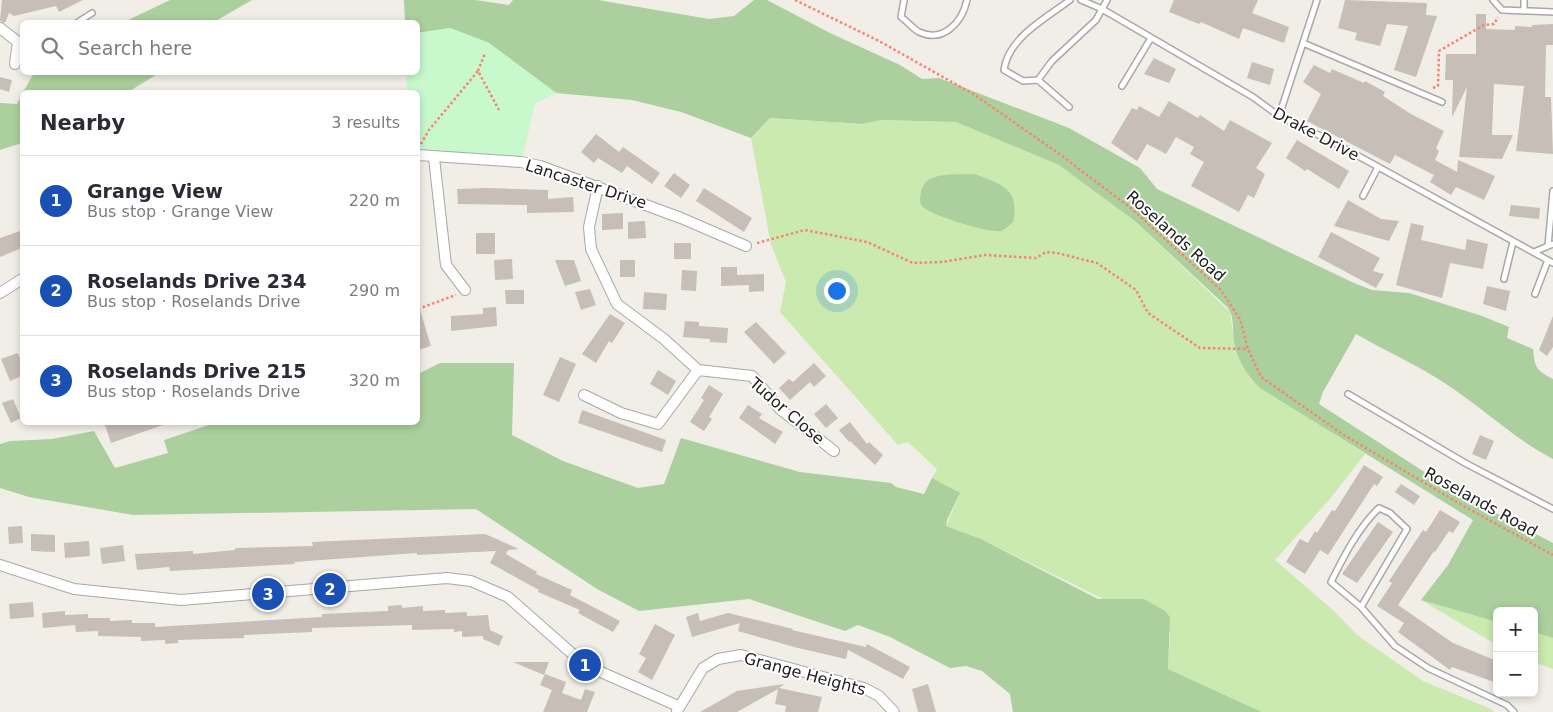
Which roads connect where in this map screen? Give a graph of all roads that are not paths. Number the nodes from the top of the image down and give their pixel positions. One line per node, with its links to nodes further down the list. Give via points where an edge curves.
1 (904, 0): 2 (lane, via 901,16 918,32 932,36 945,34 959,19)
2 (966, 0)
3 (1070, 0): 19 (lane, via 1016,43 1005,58 1004,70 1024,81)
4 (1081, 0): 9 (lane, Drake Drive)
5 (1107, 0): 9 (lane)
6 (1317, 0): 17 (lane)
7 (1493, 0): 10 (lane, via 1502,10)
8 (1524, 0): 10 (lane)
9 (1102, 9): 15 (lane, Drake Drive); 19 (lane, via 1096,20 1052,61)
10 (1524, 11): 12 (lane)
11 (92, 12): 13 (lane)
12 (1553, 12)
13 (81, 20)
14 (0, 28): 16 (street)
15 (1151, 38): 20 (lane); 23 (lane, Drake Drive)
16 (20, 41): 18 (street)
17 (1303, 43): 21 (lane); 23 (lane)
18 (15, 64)
19 (1038, 80): 22 (lane)
20 (1122, 86)
21 (1442, 102)
22 (1069, 106)
23 (1279, 116): 26 (lane, Drake Drive)
24 (420, 156): 25 (street, Lancaster Drive)
25 (434, 158): 27 (street, Lancaster Drive, via 521,162); 37 (street, via 446,266)
26 (1378, 168): 29 (lane); 30 (lane, Drake Drive)
27 (598, 186): 32 (street, Lancaster Drive); 40 (street, via 588,227 591,250 617,304)
28 (1553, 191): 31 (lane)
29 (1363, 196)
30 (1513, 242): 33 (lane, Drake Drive); 35 (lane)
31 (1551, 245): 33 (lane)
32 (746, 246)
33 (1534, 252): 34 (lane, Drake Drive)
34 (1551, 262): 39 (lane)
35 (1504, 279)
36 (20, 280): 38 (street)
37 (465, 290)
38 (0, 293)
39 (1535, 294)
40 (698, 370): 42 (street, via 658,424 621,413); 43 (street, Tudor Close, via 752,376 780,409)
41 (1348, 394): 44 (lane, via 1465,464)
42 (584, 396)
43 (834, 452)
44 (1553, 509)
45 (0, 565): 47 (street, via 74,589 181,600 446,578 472,581 508,597 585,665)
46 (1361, 607): 46 (lane, via 1331,582 1345,554 1379,508 1390,513 1407,530); 49 (lane, via 1401,650 1428,668 1507,704)
47 (677, 709): 48 (street, Grange Heights, via 703,668 718,659 741,655 864,688)
48 (894, 712)
49 (1514, 712)

